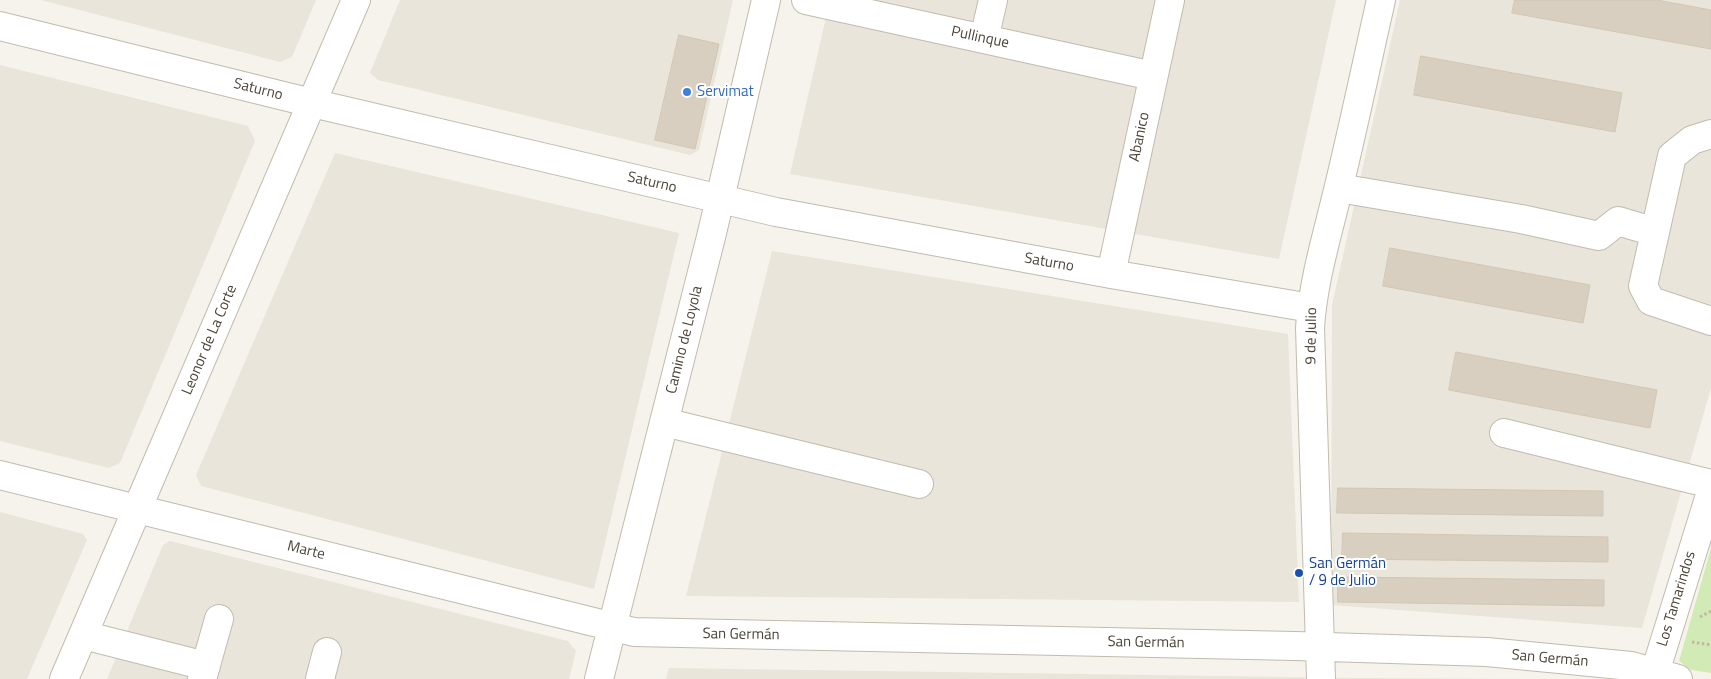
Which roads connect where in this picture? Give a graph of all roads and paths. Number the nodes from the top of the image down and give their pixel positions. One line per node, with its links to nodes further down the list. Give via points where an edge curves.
1 (356, 0): 10 (street, Leonor de La Corte)
2 (766, 0): 13 (street, Camino de Loyola)
3 (806, 0): 8 (street, Pullinque)
4 (993, 0): 8 (street)
5 (1170, 0): 9 (street, Abanico)
6 (1381, 0): 12 (street, 9 de Julio)
7 (0, 26): 10 (street, Saturno)
8 (984, 39): 9 (street, Pullinque)
9 (1153, 76): 15 (street, Abanico)
10 (312, 103): 13 (street, Saturno); 24 (street, Leonor de La Corte)
11 (1711, 134): 14 (street, via 1692,140 1672,156)
12 (1339, 188): 14 (street, via 1521,219 1599,236 1618,221); 16 (street, 9 de Julio)
13 (720, 199): 15 (street, Saturno); 18 (street, Camino de Loyola)
14 (1655, 232): 17 (street, via 1643,286 1651,301)
15 (1111, 274): 16 (street, Saturno)
16 (1311, 308): 28 (street, 9 de Julio)
17 (1711, 321)
18 (664, 422): 21 (street); 26 (street, Camino de Loyola)
19 (1504, 433): 22 (street)
20 (0, 475): 24 (street, Marte)
21 (919, 484)
22 (1711, 484)
23 (1711, 492): 31 (street, Los Tamarindos)
24 (137, 510): 26 (street, Marte); 27 (street, Leonor de La Corte)
25 (219, 619): 30 (street)
26 (611, 628): 28 (street, San Germán, via 650,633); 34 (street, Camino de Loyola)
27 (83, 634): 30 (street); 32 (street, Leonor de La Corte)
28 (1321, 646): 31 (street, San Germán, via 1487,652 1631,666); 35 (street, 9 de Julio)
29 (327, 652): 33 (street)
30 (204, 672)
31 (1662, 677)
32 (64, 679)
33 (320, 679)
34 (599, 679)
35 (1321, 679)

